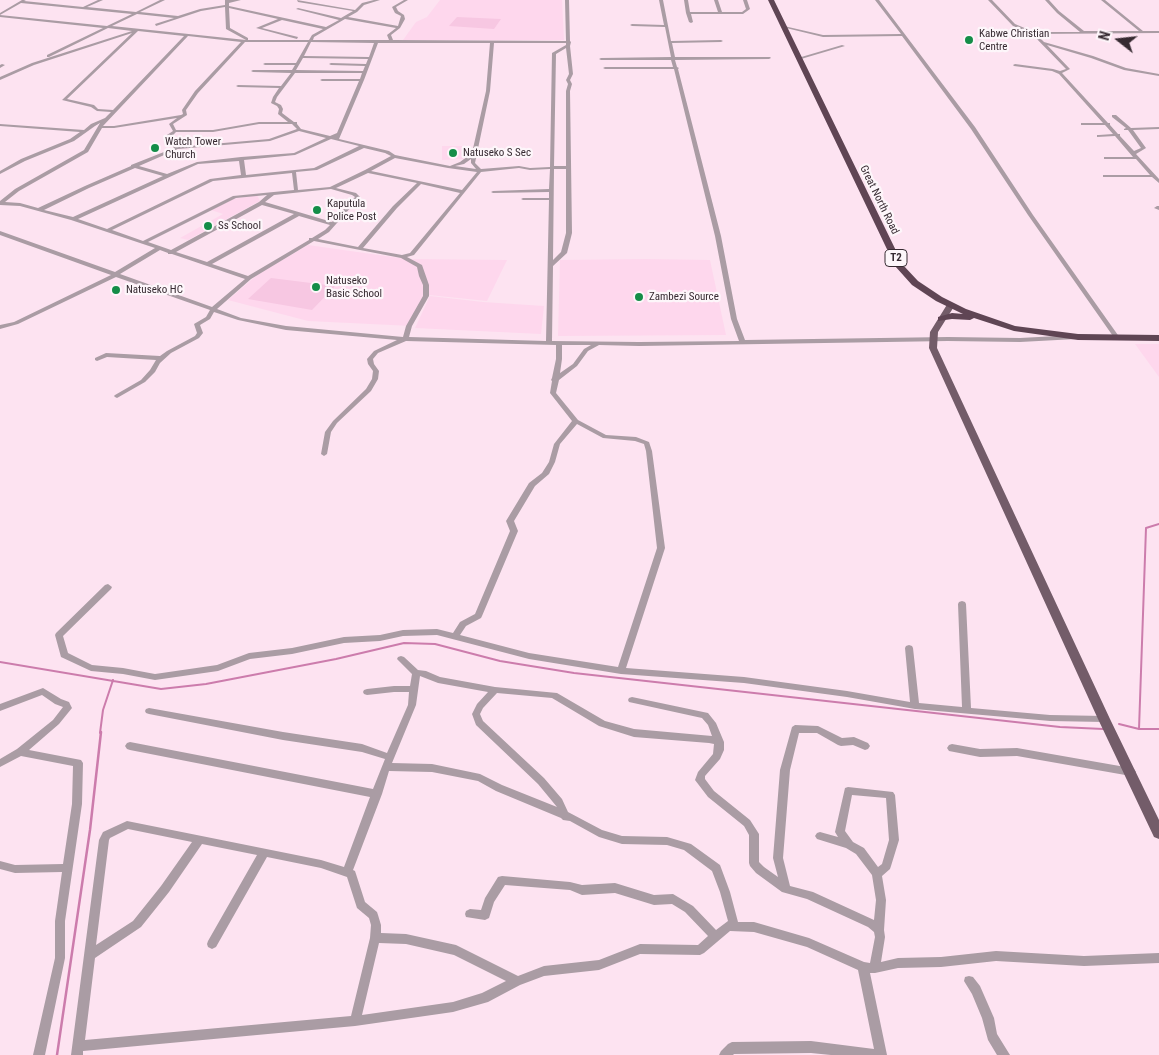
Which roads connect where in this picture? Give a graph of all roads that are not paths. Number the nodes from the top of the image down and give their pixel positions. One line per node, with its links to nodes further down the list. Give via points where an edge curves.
1 (101, 0): 20 (street)
2 (163, 0): 25 (street)
3 (239, 0): 19 (street)
4 (378, 0): 22 (street, via 363,4)
5 (406, 0): 35 (street, via 394,7 403,16)
6 (567, 0): 54 (street)
7 (661, 0): 34 (street)
8 (686, 0): 24 (street)
9 (716, 0): 23 (street)
10 (746, 0): 23 (street, via 746,12)
11 (771, 0): 36 (highway, Great North Road / T2)
12 (876, 0): 44 (street)
13 (990, 0): 42 (street, via 1017,28)
14 (1047, 0): 18 (street); 39 (street)
15 (1103, 0): 40 (street)
16 (22, 1): 20 (street); 26 (street)
17 (298, 1): 22 (street)
18 (1055, 2)
19 (227, 4): 27 (street); 29 (street); 46 (street, via 229,30)
20 (82, 9): 25 (street)
21 (298, 10): 28 (street)
22 (356, 11): 28 (street)
23 (720, 12): 24 (street)
24 (688, 13): 30 (street)
25 (134, 14): 27 (street); 32 (street)
26 (0, 15): 32 (street)
27 (177, 18): 31 (street)
28 (343, 18): 35 (street); 37 (street)
29 (282, 19): 37 (street); 51 (street, via 258,28)
30 (691, 22)
31 (156, 25)
32 (110, 26): 38 (street); 64 (street)
33 (632, 26): 34 (street)
34 (666, 26): 52 (street)
35 (399, 27): 48 (street, via 389,35)
36 (784, 27): 44 (street, via 823,36); 59 (highway, Great North Road / T2)
37 (325, 28): 51 (street, via 313,36)
38 (137, 30): 43 (street); 64 (street); 86 (street, via 64,100 97,110)
39 (1082, 32): 40 (street); 42 (street)
40 (1142, 32): 41 (street)
41 (1159, 32)
42 (1033, 33): 53 (street)
43 (187, 35): 45 (street); 86 (street)
44 (904, 36): 168 (street, via 973,128 1030,215)
45 (244, 41): 46 (street); 87 (street, via 196,92)
46 (251, 41): 51 (street)
47 (377, 41): 48 (street); 51 (street); 57 (street)
48 (391, 41): 49 (street)
49 (492, 41): 54 (street); 111 (street, via 488,91)
50 (721, 41): 52 (street)
51 (311, 42): 56 (street)
52 (670, 42): 63 (street)
53 (1044, 43): 77 (street, via 1068,69); 78 (street)
54 (568, 44): 60 (street, via 555,51); 61 (street)
55 (843, 46): 59 (street)
56 (302, 57): 57 (street); 66 (street)
57 (370, 58): 68 (street)
58 (769, 58): 63 (street)
59 (800, 58): 162 (highway, Great North Road / T2, via 899,266 915,283)
60 (554, 59): 61 (street); 75 (street)
61 (570, 59): 76 (street)
62 (600, 59): 63 (street)
63 (674, 59): 71 (street)
64 (38, 62): 79 (street)
65 (265, 64): 66 (street)
66 (297, 64): 73 (street)
67 (331, 64): 68 (street)
68 (368, 65): 74 (street)
69 (1015, 66): 77 (street)
70 (605, 68): 71 (street)
71 (677, 68): 172 (street)
72 (253, 71): 73 (street)
73 (293, 72): 74 (street); 83 (street)
74 (365, 72): 81 (street)
75 (553, 72): 76 (street); 85 (street)
76 (571, 72): 84 (street)
77 (1060, 73): 94 (street)
78 (1159, 76)
79 (0, 79)
80 (322, 80): 81 (street)
81 (362, 80): 103 (street)
82 (238, 86): 83 (street)
83 (282, 86): 92 (street, via 273,102 281,108 280,113)
84 (568, 91): 85 (street); 90 (street)
85 (553, 92): 89 (street)
86 (116, 111): 91 (street)
87 (181, 116): 98 (street); 102 (street, via 171,124)
88 (1114, 116): 96 (street)
89 (553, 117): 90 (street); 112 (street)
90 (568, 117): 113 (street)
91 (108, 118): 98 (street); 101 (street)
92 (295, 123): 99 (street); 102 (street, via 260,123 213,131)
93 (1083, 124): 94 (street)
94 (1108, 124): 100 (street)
95 (0, 125): 101 (street)
96 (1129, 128): 97 (street); 100 (street); 110 (street, via 1144,148)
97 (1159, 128)
98 (99, 129): 101 (street); 140 (street, via 82,153)
99 (299, 130): 106 (street); 109 (street, via 270,140)
100 (1113, 130): 104 (street)
101 (84, 131): 125 (street, via 72,140)
102 (175, 131): 109 (street, via 168,140)
103 (339, 134): 106 (street); 107 (street)
104 (1118, 135): 105 (street); 110 (street)
105 (1098, 136)
106 (328, 138): 107 (street); 115 (street, via 295,154)
107 (336, 140): 108 (street)
108 (362, 147): 114 (street); 124 (street, via 326,166)
109 (177, 148): 118 (street)
110 (1134, 153): 117 (street)
111 (474, 154): 119 (street, via 462,163); 123 (street, via 473,163)
112 (552, 154): 113 (street); 121 (street)
113 (569, 154): 120 (street)
114 (394, 156): 119 (street); 122 (street)
115 (241, 158): 126 (street, via 197,163); 127 (street)
116 (1106, 158): 117 (street)
117 (1138, 158): 129 (street)
118 (133, 166): 126 (street); 142 (street)
119 (448, 167): 123 (street)
120 (569, 167): 121 (street); 145 (street)
121 (552, 168): 123 (street); 134 (street)
122 (367, 171): 131 (street); 132 (street)
123 (480, 171): 135 (street)
124 (294, 172): 127 (street); 133 (street)
125 (0, 173)
126 (168, 176): 146 (street)
127 (244, 176): 148 (street, via 206,182)
128 (1105, 176): 129 (street)
129 (1154, 176): 130 (street)
130 (1159, 182)
131 (419, 184): 135 (street); 155 (street)
132 (331, 188): 133 (street); 147 (street, via 358,195)
133 (296, 190): 137 (street)
134 (552, 190): 136 (street); 139 (street)
135 (463, 192): 157 (street)
136 (493, 192)
137 (273, 193): 141 (street); 153 (street, via 228,199)
138 (523, 199): 139 (street)
139 (552, 199): 144 (street)
140 (0, 203): 142 (street)
141 (262, 203): 143 (street); 156 (street)
142 (39, 210): 146 (street)
143 (298, 214): 147 (street); 158 (street)
144 (552, 214): 145 (street); 151 (street)
145 (568, 214): 150 (street)
146 (73, 219): 148 (street)
147 (333, 224): 152 (street)
148 (106, 231): 153 (street)
149 (0, 233): 160 (street)
150 (569, 233): 151 (street); 159 (street, via 564,253)
151 (552, 237): 159 (street)
152 (311, 240): 155 (street); 161 (street)
153 (143, 243): 154 (street)
154 (159, 248): 156 (street); 160 (street)
155 (359, 249): 157 (street)
156 (170, 253): 158 (street)
157 (412, 257): 170 (street, via 421,268 427,290)
158 (207, 264): 161 (street)
159 (552, 264): 173 (street)
160 (115, 274): 163 (street); 166 (street, via 16,323)
161 (249, 278): 163 (street)
162 (951, 305): 164 (highway, Great North Road / T2); 165 (main road)
163 (213, 310): 170 (street, via 286,328); 176 (street, via 208,318 197,324 200,333 197,337)
164 (982, 318): 165 (highway, via 956,316); 167 (highway, Great North Road / T2, via 1014,328)
165 (941, 319): 171 (main road)
166 (0, 327)
167 (1078, 337): 168 (highway, Great North Road / T2); 171 (street)
168 (1118, 338): 169 (highway, Great North Road / T2)
169 (1159, 338)
170 (405, 339): 173 (street); 181 (street, via 376,352 370,360 376,379 328,432)
171 (933, 340): 172 (street); 197 (main road, via 933,348 945,376)
172 (742, 342): 175 (street)
173 (550, 343): 174 (street)
174 (559, 343): 175 (street); 178 (street)
175 (598, 343): 178 (street, via 586,350 576,365)
176 (162, 358): 177 (street, via 106,355); 179 (street, via 143,381)
177 (97, 359)
178 (554, 380): 180 (street, via 552,393)
179 (117, 396)
180 (576, 421): 184 (street, via 557,444 545,474 532,484 510,521 514,531 478,616 463,624); 187 (street, via 605,437 647,443 649,451 661,548)
181 (324, 454)
182 (108, 587): 184 (street, via 59,635 64,655 91,668 155,677 218,668 249,656 344,640 437,632)
183 (962, 604): 196 (street)
184 (455, 637): 187 (street, via 529,656)
185 (909, 648): 193 (street)
186 (401, 659): 188 (street)
187 (621, 671): 193 (street, via 744,680)
188 (416, 673): 189 (street); 190 (street)
189 (414, 689): 191 (street); 203 (street, via 412,705)
190 (495, 690): 198 (street, via 554,695 602,724 634,733); 208 (street, via 476,714 479,723 541,781 559,802)
191 (367, 692)
192 (632, 700): 198 (street, via 705,715 712,723)
193 (915, 706): 196 (street)
194 (0, 708): 202 (street, via 43,691 68,708)
195 (149, 711): 203 (street, via 362,748)
196 (967, 711): 197 (street)
197 (1104, 719): 206 (main road)
198 (719, 742): 218 (street, via 717,756 701,775 702,785 747,823 754,834 754,863)
199 (130, 746): 207 (street)
200 (865, 746): 218 (street, via 854,741 841,742 818,730 795,729 785,770 778,858)
201 (952, 748): 206 (street, via 1017,752)
202 (20, 752): 204 (street); 215 (street, via 78,763 77,804)
203 (390, 757): 205 (street)
204 (0, 763)
205 (386, 767): 207 (street); 208 (street, via 432,768 480,778)
206 (1131, 772): 209 (main road)
207 (377, 794): 216 (street)
208 (566, 817): 220 (street, via 622,840 667,841 687,847 716,868)
209 (1159, 833)
210 (820, 836): 212 (street)
211 (199, 840): 213 (street); 225 (street, via 137,924); 225 (street, via 127,825 106,835)
212 (849, 845): 217 (street, via 860,851); 217 (street, via 840,832 848,791 890,795 894,840 886,866)
213 (264, 854): 216 (street); 224 (street)
214 (0, 865): 215 (street, via 15,869)
215 (68, 868): 233 (street, via 60,921 60,958)
216 (347, 872): 223 (street, via 354,878 361,904 375,920)
217 (877, 874): 221 (street, via 881,907)
218 (786, 889): 221 (street, via 872,924)
219 (470, 914): 222 (street, via 485,915 489,901 502,880 582,890 615,888 654,900 673,899 689,909)
220 (734, 926): 222 (street, via 728,926); 227 (street, via 754,927 809,943)
221 (878, 930): 228 (street, via 880,937)
222 (716, 937): 229 (street, via 700,950 640,950 599,965 544,971)
223 (375, 938): 229 (street, via 406,939 456,950); 231 (street)
224 (212, 944)
225 (89, 956): 232 (street)
226 (1159, 958): 228 (street, via 1084,961 996,956 898,963)
227 (863, 967): 228 (street); 235 (street)
228 (875, 968)
229 (517, 981): 231 (street, via 484,998 453,1007)
230 (969, 981): 236 (street, via 988,1018 992,1036)
231 (356, 1021): 232 (street)
232 (77, 1051)
233 (38, 1055)
234 (724, 1055): 235 (street, via 732,1048 811,1047)
235 (880, 1055)
236 (1004, 1055)

